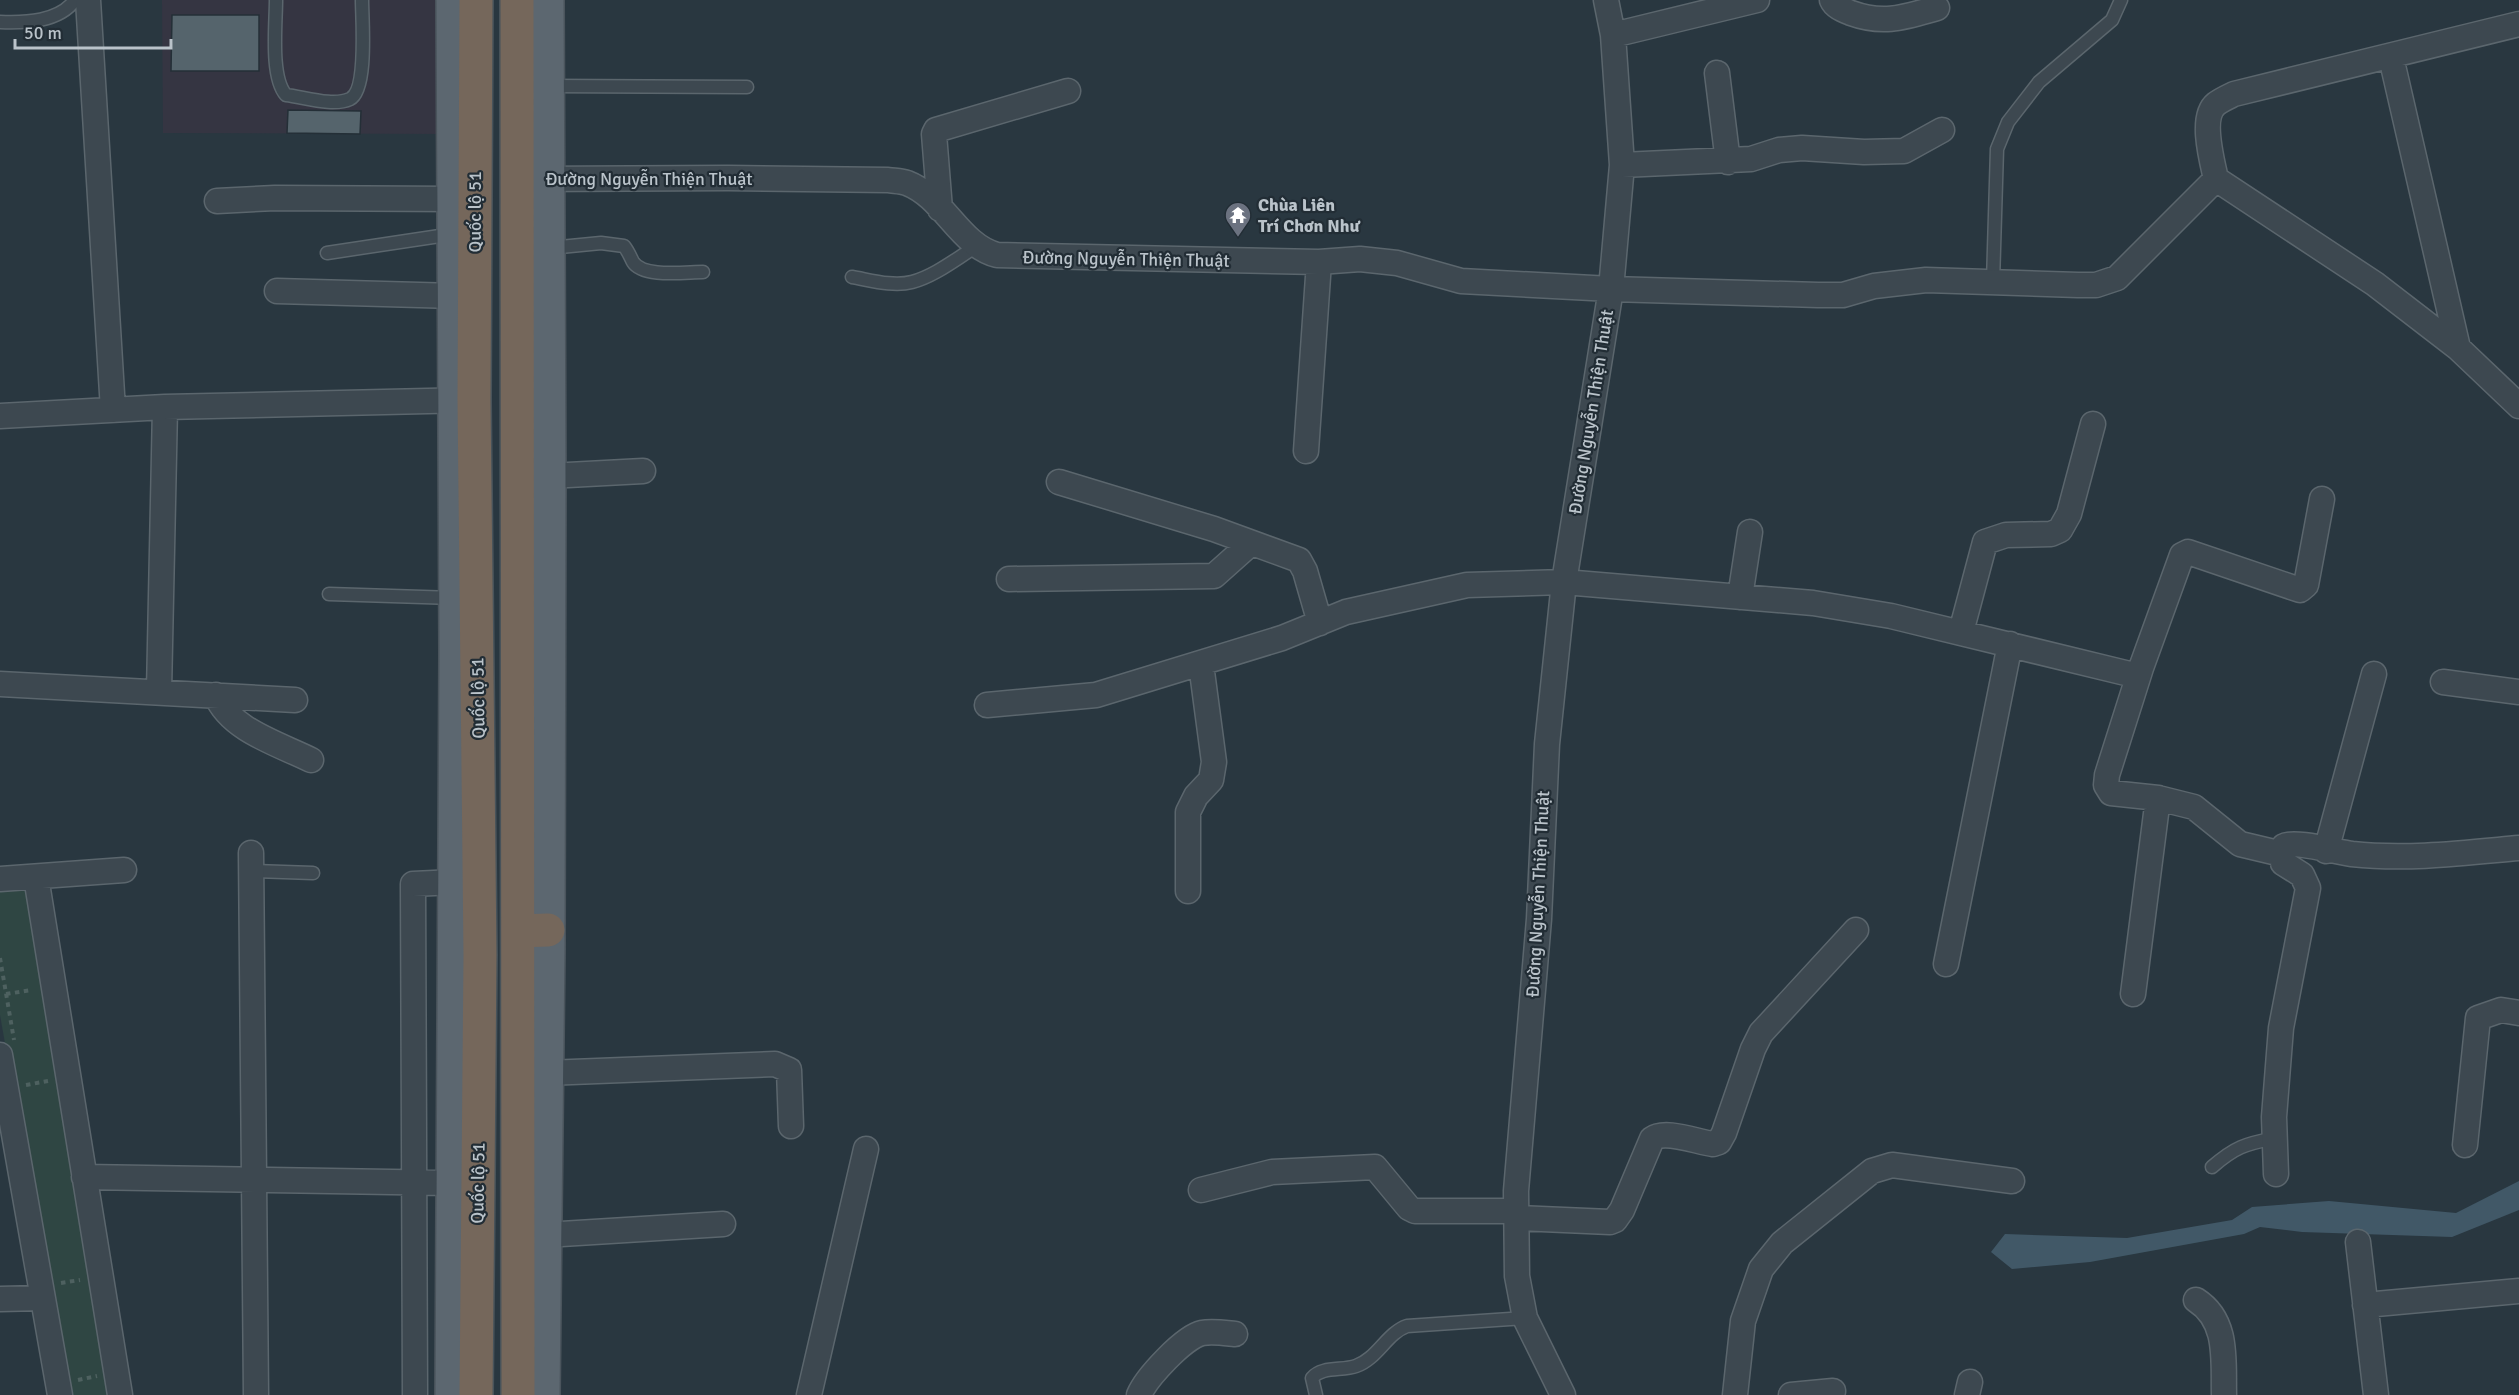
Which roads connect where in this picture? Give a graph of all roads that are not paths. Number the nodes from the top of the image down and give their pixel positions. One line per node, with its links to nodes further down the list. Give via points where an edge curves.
1 (75, 0): 13 (lane, via 60,14 35,21)
2 (88, 0): 46 (street)
3 (276, 0): 4 (lane, via 277,78 282,90 286,95 333,101 351,98 358,90 362,75)
4 (362, 0)
5 (453, 0): 27 (main road, Quốc lộ 51)
6 (476, 0): 42 (highway, Quốc lộ 51)
7 (1606, 0): 15 (street)
8 (1757, 0): 15 (street)
9 (1832, 0): 12 (street, via 1845,10 1880,21)
10 (2121, 0): 37 (lane, via 2112,20 2039,82 2008,122 1997,149)
11 (537, 1): 18 (main road); 26 (highway)
12 (1937, 8)
13 (0, 22)
14 (2519, 24): 16 (street)
15 (1613, 35): 23 (street)
16 (2391, 57): 25 (street, via 2234,94 2216,104 2210,113 2208,132); 41 (street)
17 (1717, 73): 22 (street)
18 (547, 86): 19 (lane); 24 (main road)
19 (747, 87)
20 (1068, 91): 29 (street, via 936,130)
21 (1942, 130): 22 (street, via 1904,151 1802,148)
22 (1728, 162): 23 (street)
23 (1622, 165): 38 (street)
24 (548, 178): 26 (street, Đường Nguyễn Thiện Thuật); 29 (street, Đường Nguyễn Thiện Thuật, via 888,180 907,183); 32 (main road)
25 (2216, 179): 37 (street, via 2117,278 2096,285); 41 (street, via 2374,284)
26 (516, 180): 85 (highway)
27 (454, 199): 28 (street); 30 (main road, Quốc lộ 51)
28 (217, 201)
29 (940, 209): 31 (street, Đường Nguyễn Thiện Thuật)
30 (455, 234): 33 (lane); 40 (main road, Quốc lộ 51)
31 (977, 246): 34 (street, Đường Nguyễn Thiện Thuật, via 982,251 1015,257); 36 (lane, via 911,282)
32 (549, 248): 35 (lane, via 601,243 624,246 634,263 646,272); 50 (main road)
33 (327, 253)
34 (1319, 262): 38 (street, Đường Nguyễn Thiện Thuật, via 1360,259 1388,262 1461,281); 48 (street)
35 (703, 272)
36 (852, 277)
37 (1993, 282): 38 (street, via 1926,280 1874,286 1843,295)
38 (1611, 289): 56 (street, Đường Nguyễn Thiện Thuật)
39 (277, 291): 40 (street)
40 (455, 296): 42 (main road, Quốc lộ 51)
41 (2458, 348): 43 (street)
42 (465, 400): 44 (street); 59 (main road, Quốc lộ 51); 122 (highway, Quốc lộ 51, via 480,934)
43 (2519, 406)
44 (165, 407): 46 (street); 68 (street)
45 (0, 410): 46 (street)
46 (114, 411)
47 (2093, 424): 61 (street, via 2069,514 2060,530 2051,534 2006,535 1985,542)
48 (1306, 450)
49 (643, 471): 50 (street)
50 (549, 476): 85 (main road)
51 (1059, 483): 54 (street, via 1146,507)
52 (2322, 499): 65 (street, via 2306,585 2300,590 2191,553 2182,555)
53 (1749, 532): 58 (street)
54 (1251, 543): 55 (street, via 1214,576); 60 (street, via 1299,560)
55 (1009, 579)
56 (1564, 582): 58 (street); 60 (street, via 1467,585 1346,612); 105 (street, Đường Nguyễn Thiện Thuật, via 1547,744 1539,920)
57 (329, 594): 59 (lane)
58 (1740, 597): 61 (street, via 1813,603)
59 (456, 598): 83 (main road, Quốc lộ 51)
60 (1320, 623): 63 (street)
61 (1961, 632): 62 (street)
62 (2010, 644): 65 (street); 87 (street)
63 (1201, 664): 72 (street, via 1096,695); 84 (street, via 1214,762 1211,780 1188,812)
64 (2374, 674): 76 (street)
65 (2138, 676): 74 (street, via 2106,785 2111,793)
66 (2443, 682): 69 (street)
67 (0, 684): 68 (street)
68 (159, 692): 70 (street)
69 (2519, 692)
70 (216, 695): 71 (street); 73 (street, via 225,711 248,729)
71 (295, 700)
72 (987, 705)
73 (311, 760)
74 (2158, 798): 77 (street, via 2194,807 2240,844); 88 (street)
75 (2519, 848): 76 (street, via 2421,856)
76 (2326, 851): 77 (street, via 2292,843 2284,846)
77 (2282, 854): 93 (street, via 2283,863 2302,875 2308,888 2281,1028)
78 (251, 862): 80 (lane); 100 (street)
79 (124, 870): 81 (street)
80 (313, 873)
81 (36, 877): 82 (street); 99 (street)
82 (0, 879)
83 (455, 882): 101 (street, via 413,884); 103 (main road, Quốc lộ 51)
84 (1188, 891)
85 (533, 930): 91 (main road); 123 (highway)
86 (1856, 930): 105 (street, via 1761,1033 1719,1142 1657,1135 1622,1210 1610,1222)
87 (1946, 964)
88 (2133, 993)
89 (2519, 1013): 94 (street, via 2501,1010 2478,1018)
90 (0, 1055): 96 (street)
91 (546, 1073): 92 (street, via 775,1064 789,1070); 107 (main road)
92 (791, 1126)
93 (2275, 1138): 97 (lane, via 2242,1145); 98 (street)
94 (2465, 1145)
95 (866, 1149): 125 (street)
96 (9, 1167): 109 (street)
97 (2212, 1167)
98 (2276, 1174)
99 (84, 1177): 100 (street); 118 (street)
100 (254, 1180): 101 (street); 119 (street)
101 (414, 1181): 103 (street); 120 (street)
102 (2012, 1181): 129 (street, via 1892,1164 1872,1171 1782,1243 1761,1269 1743,1321)
103 (453, 1183): 121 (main road, Quốc lộ 51)
104 (1201, 1190): 105 (street, via 1272,1172 1375,1167 1415,1211)
105 (1516, 1215): 114 (street, Đường Nguyễn Thiện Thuật, via 1517,1276)
106 (723, 1224): 107 (street)
107 (544, 1235): 124 (main road)
108 (2358, 1242): 113 (street)
109 (50, 1291): 111 (street); 116 (street)
110 (2519, 1291): 113 (street)
111 (0, 1299)
112 (2196, 1300): 131 (street, via 2212,1313 2223,1343)
113 (2365, 1305): 132 (street)
114 (1525, 1318): 127 (lane, via 1407,1326 1397,1330 1358,1366 1318,1372 1312,1378); 128 (street, Đường Nguyễn Thiện Thuật)
115 (1235, 1334): 126 (street, via 1202,1333 1185,1342 1145,1383)
116 (67, 1388)
117 (1833, 1391): 130 (street)
118 (120, 1395)
119 (256, 1395)
120 (415, 1395)
121 (452, 1395)
122 (476, 1395)
123 (518, 1395)
124 (543, 1395)
125 (809, 1395)
126 (1139, 1395)
127 (1316, 1395)
128 (1563, 1395)
129 (1735, 1395)
130 (1791, 1395)
131 (2224, 1395)
132 (2376, 1395)

